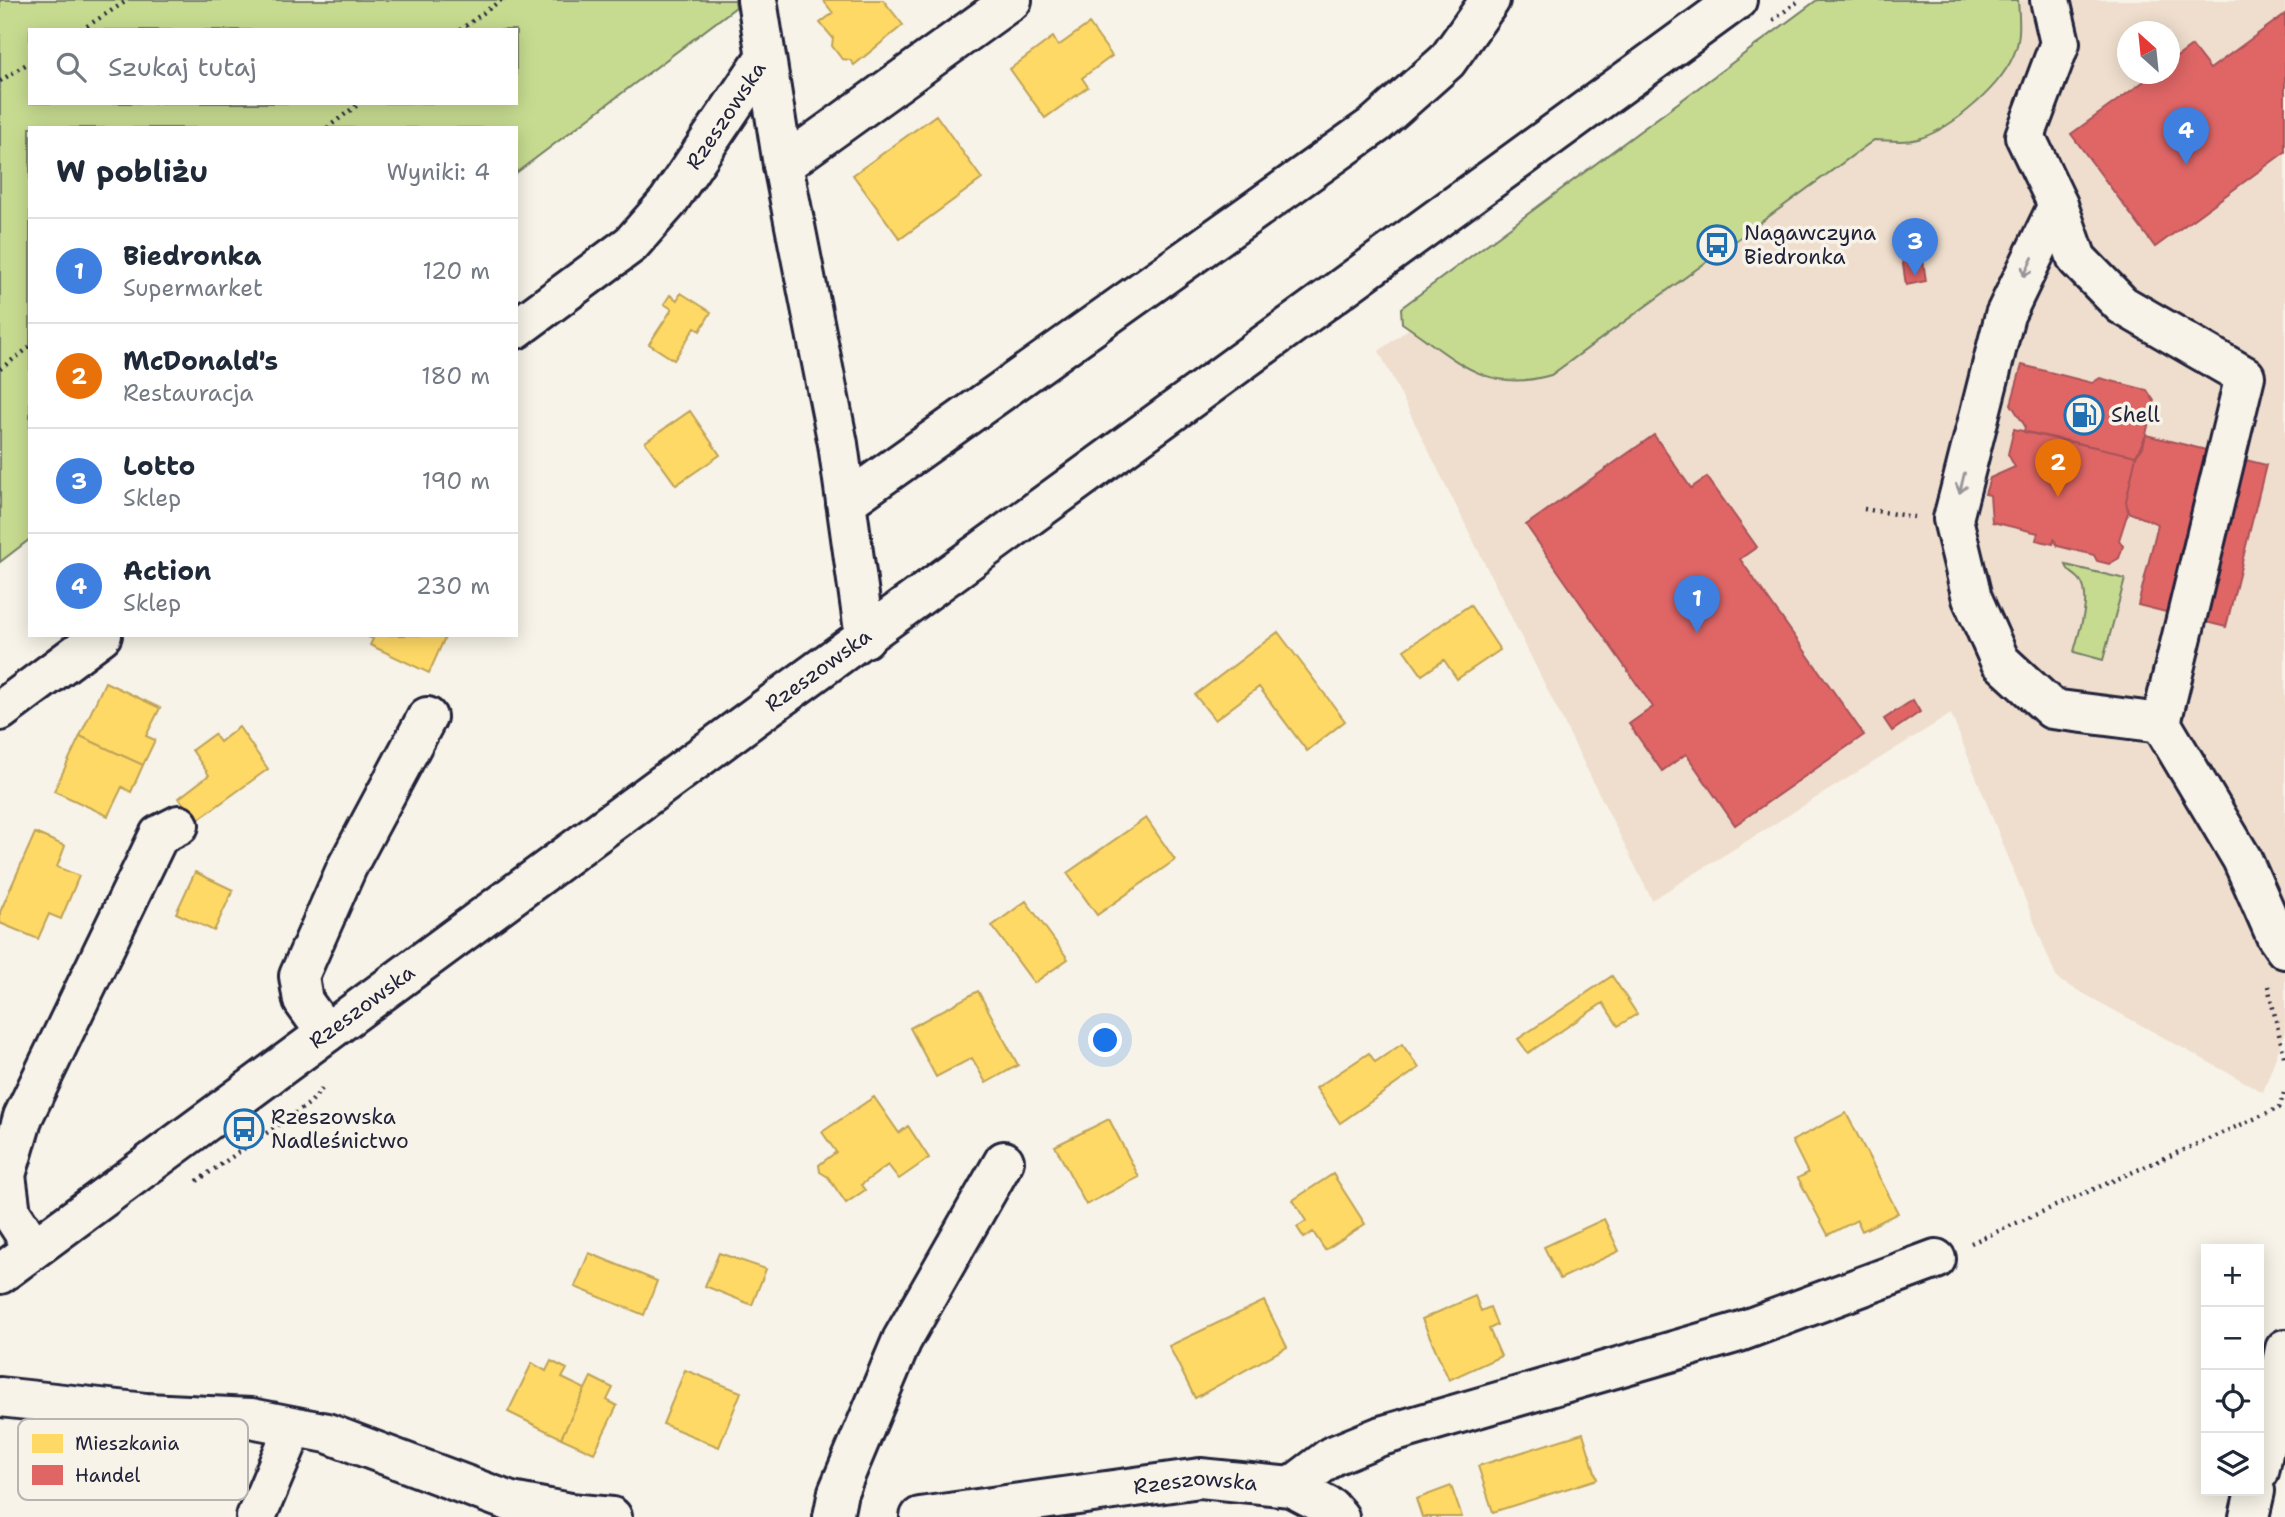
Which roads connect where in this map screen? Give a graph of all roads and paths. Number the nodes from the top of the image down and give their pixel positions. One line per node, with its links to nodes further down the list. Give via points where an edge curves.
1 (128, 0): 8 (path)
2 (500, 0): 9 (path)
3 (757, 0): 10 (street)
4 (1012, 0): 15 (street)
5 (1490, 0): 20 (street, via 1447,61 1376,124)
6 (1737, 0): 24 (street)
7 (2050, 0): 16 (street, via 2060,43 2025,136)
8 (84, 28)
9 (463, 28)
10 (764, 59): 15 (street, Rzeszowska); 17 (street, Rzeszowska, via 668,202 631,244)
11 (28, 63): 12 (path)
12 (0, 81)
13 (357, 105): 14 (path)
14 (330, 126)
15 (783, 165): 20 (street, Rzeszowska)
16 (2058, 205): 27 (street, via 2077,260 2122,305 2245,376); 27 (street, one-way to 27, via 2005,315 1953,519 1972,598 2000,662 2052,709)
17 (518, 328)
18 (28, 348): 19 (path)
19 (0, 369)
20 (846, 502): 24 (street, Rzeszowska)
21 (1864, 509): 22 (path)
22 (1919, 518)
23 (99, 637): 25 (street)
24 (865, 638): 32 (street, Rzeszowska)
25 (0, 711)
26 (427, 717): 32 (street, via 347,867 299,976 303,1001)
27 (2161, 723): 29 (street)
28 (179, 825): 36 (street, via 159,835 23,1117 6,1175 11,1213)
29 (2242, 859): 30 (street); 31 (street, via 2276,936)
30 (2285, 892)
31 (2276, 962): 33 (path)
32 (326, 1033): 36 (street, Rzeszowska)
33 (2285, 1060)
34 (2285, 1090): 37 (path, via 2279,1108)
35 (1003, 1161): 47 (street, via 902,1340 838,1492)
36 (34, 1248): 38 (street, Rzeszowska)
37 (1936, 1259): 43 (street, via 1739,1332 1381,1436 1332,1456)
38 (0, 1274)
39 (2285, 1349): 42 (street)
40 (0, 1397): 41 (street, via 146,1413 251,1418)
41 (294, 1427): 45 (street); 46 (street, via 327,1433 511,1502)
42 (2264, 1448)
43 (1291, 1487): 48 (street, Rzeszowska, via 1200,1478); 49 (street, Rzeszowska)
44 (2254, 1496): 50 (street)
45 (256, 1517)
46 (612, 1517)
47 (833, 1517)
48 (920, 1517)
49 (1339, 1517)
50 (2249, 1517)

